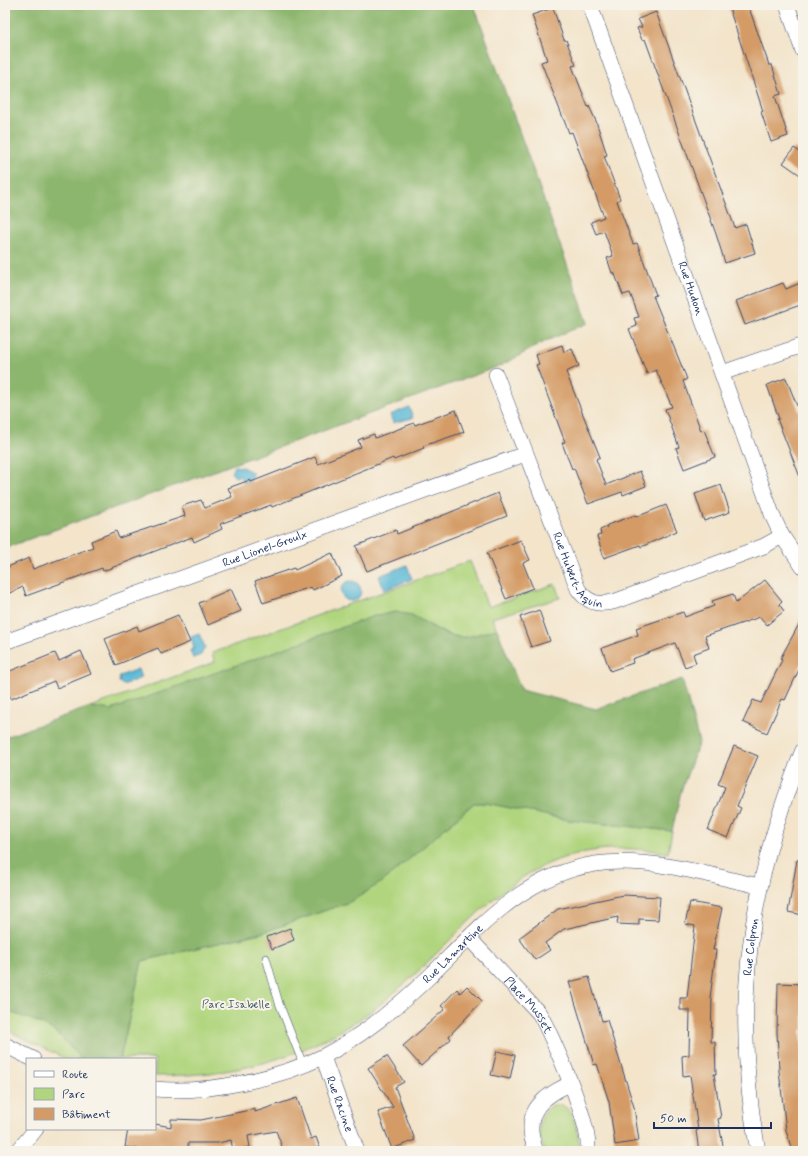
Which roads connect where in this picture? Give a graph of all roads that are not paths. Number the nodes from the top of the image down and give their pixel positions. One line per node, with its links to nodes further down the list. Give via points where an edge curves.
1 (590, 5): 5 (street, Rue Hudon)
2 (787, 5): 3 (street)
3 (803, 51)
4 (803, 345): 5 (street)
5 (722, 373): 8 (street, Rue Hudon)
6 (496, 375): 7 (street, Rue Hubert-Aquin)
7 (525, 454): 8 (street, Rue Hubert-Aquin, via 578,589 585,598 597,604 616,601 678,579 764,546); 10 (street, Rue Lionel-Groulx)
8 (782, 536): 9 (street, Rue Hudon)
9 (803, 567)
10 (5, 642)
11 (803, 751): 12 (street, Rue Colpron, via 780,814)
12 (759, 886): 13 (street, Rue Lamartine, via 653,864 594,864 563,872 529,887 498,910); 26 (street, Rue Colpron, via 748,958 746,1021 748,1076)
13 (469, 938): 16 (street, Rue Lamartine, via 384,1017); 19 (street, Place Musset, via 539,1013 553,1039)
14 (266, 958): 18 (lane, via 279,1003)
15 (5, 1045): 17 (street)
16 (323, 1057): 18 (street, Rue Lamartine); 23 (street, Rue Racine)
17 (31, 1058)
18 (303, 1064): 20 (street, Rue Lamartine, via 266,1077 229,1085)
19 (570, 1084): 24 (street, via 548,1095 535,1109 530,1128); 25 (street, Place Musset, via 588,1135)
20 (156, 1089)
21 (35, 1130): 22 (street)
22 (18, 1151)
23 (357, 1151)
24 (536, 1151)
25 (587, 1151)
26 (758, 1151)

